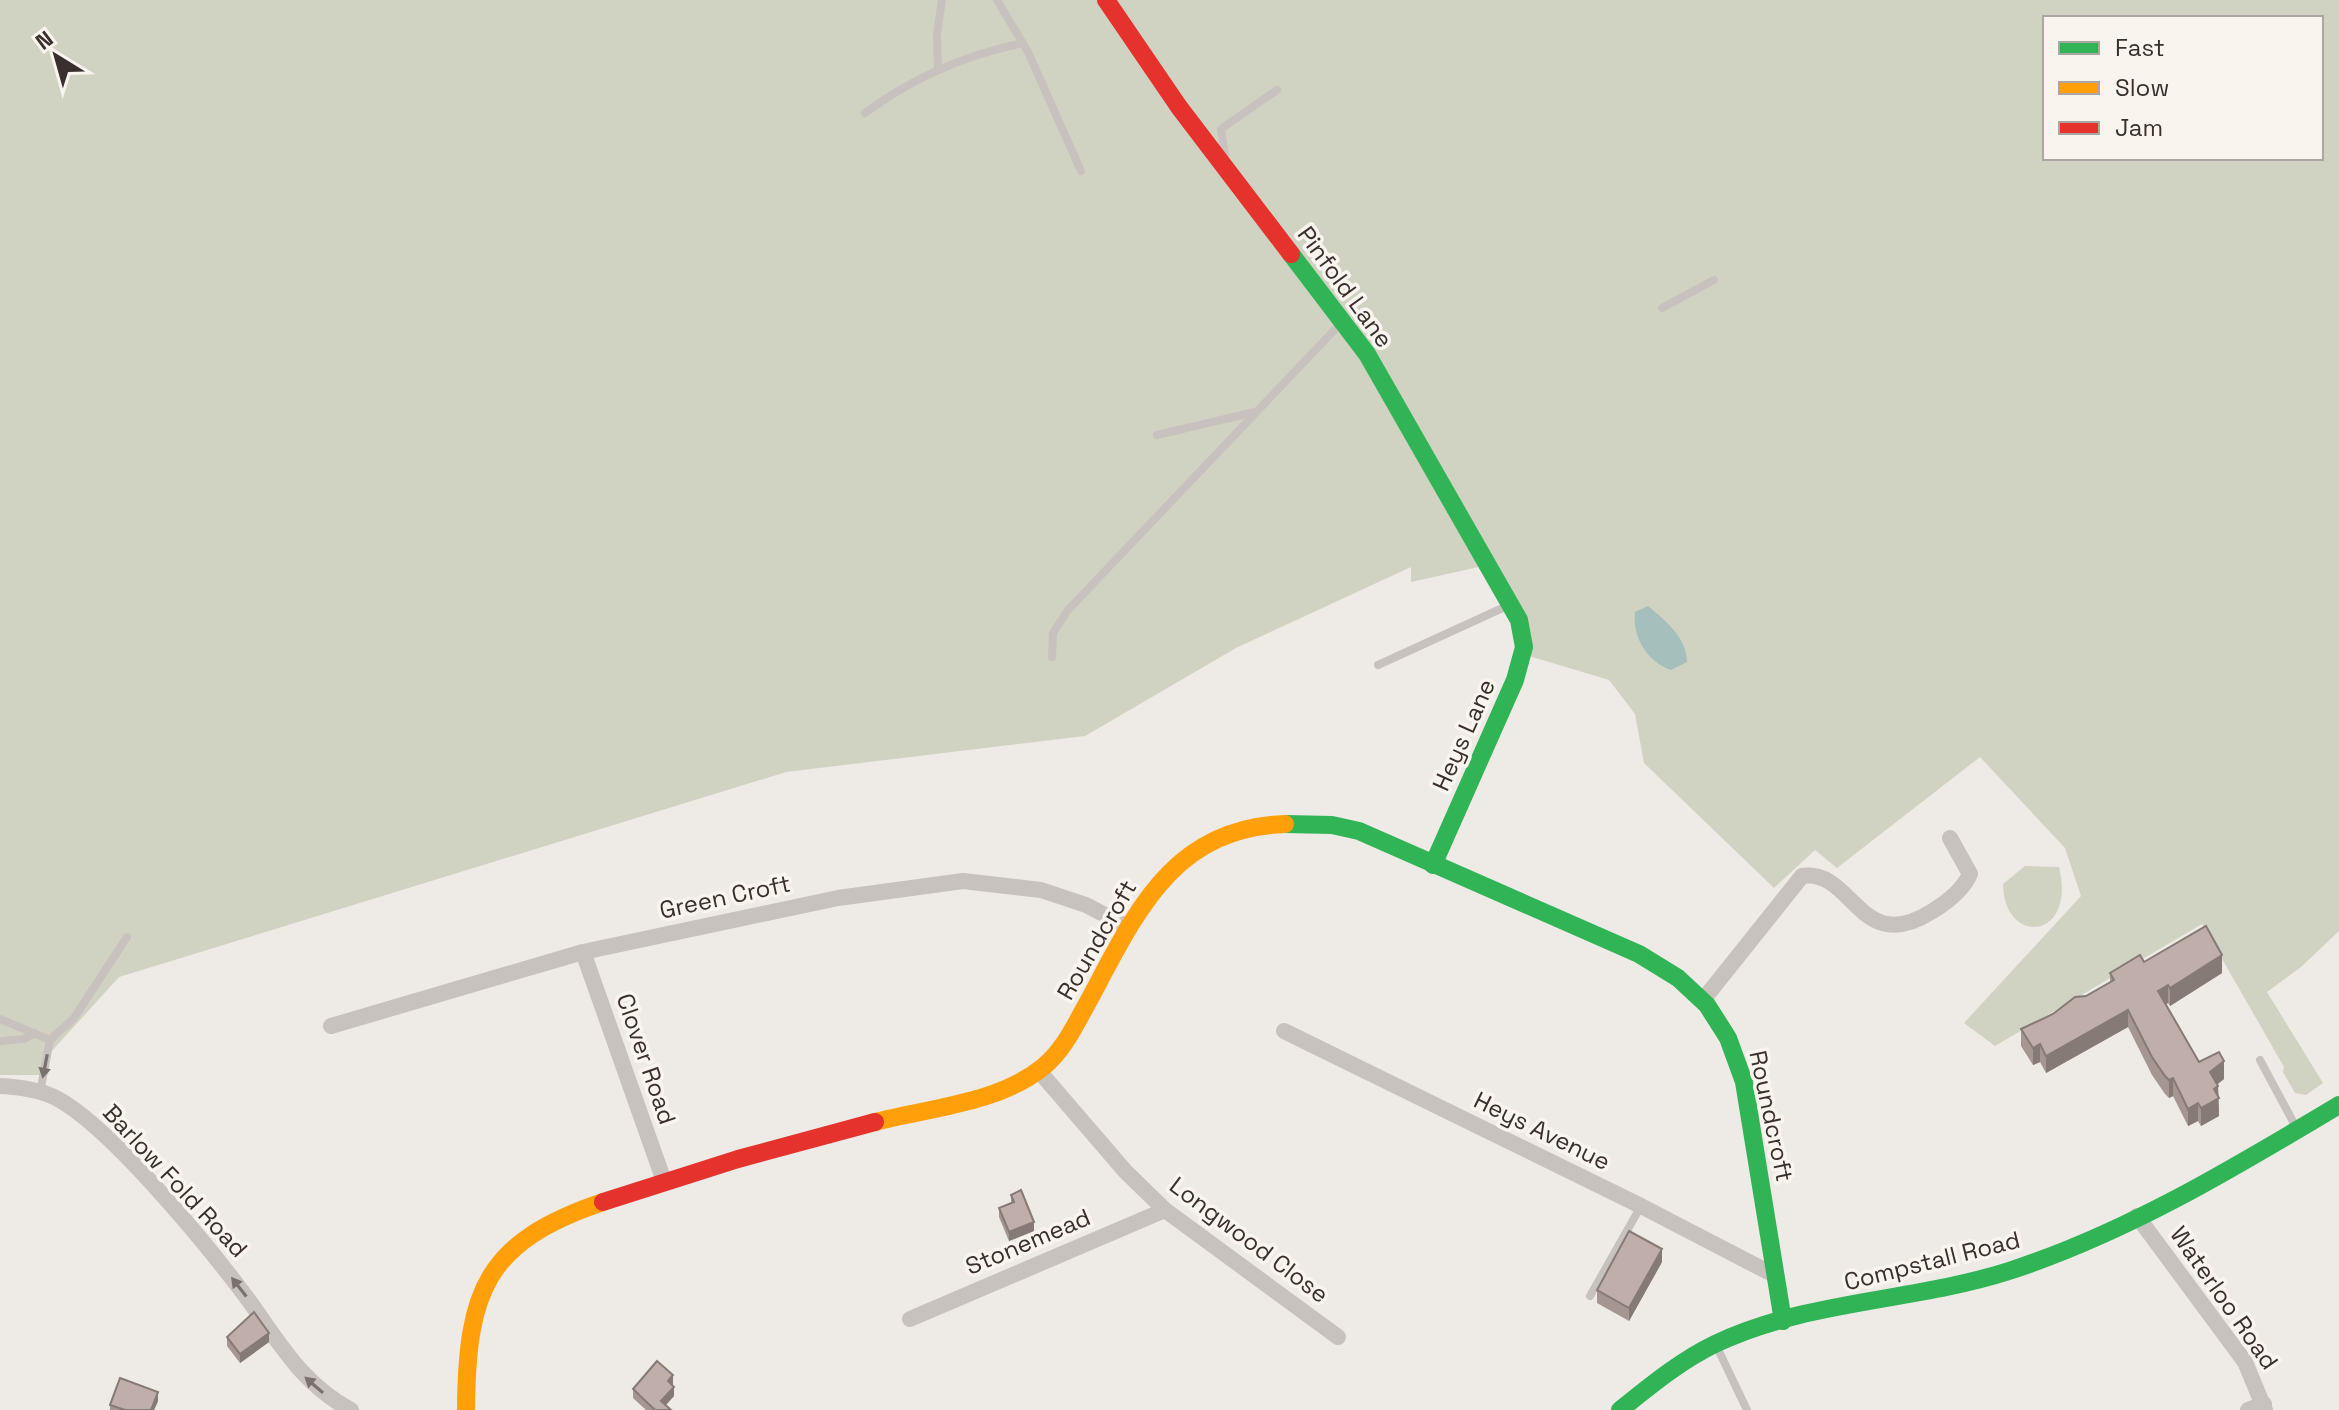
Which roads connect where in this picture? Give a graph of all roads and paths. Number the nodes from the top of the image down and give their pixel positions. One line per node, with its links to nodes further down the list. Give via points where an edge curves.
1 (942, 0): 5 (lane)
2 (997, 0): 4 (lane)
3 (1106, 0): 8 (street, Pinfold Lane)
4 (1023, 43): 5 (lane); 9 (lane)
5 (938, 70): 7 (lane)
6 (1277, 90): 8 (lane, via 1221,129)
7 (865, 113)
8 (1222, 164): 12 (street, Pinfold Lane)
9 (1081, 171)
10 (1714, 280): 11 (lane)
11 (1662, 308)
12 (1342, 321): 13 (lane); 15 (street, Pinfold Lane, via 1367,354)
13 (1256, 412): 14 (lane); 16 (lane, via 1057,623)
14 (1157, 435)
15 (1515, 612): 17 (lane); 19 (street, Heys Lane, via 1524,647 1515,680)
16 (1052, 657)
17 (1378, 665)
18 (1950, 838): 23 (street, via 1970,874 1935,910 1910,925 1885,925 1820,877 1802,876)
19 (1433, 865): 20 (street, Roundcroft, via 1340,826 1261,825 1221,837 1185,859 1154,888); 23 (street, Roundcroft, via 1639,954 1681,977)
20 (1130, 928): 22 (street, Green Croft, via 1041,890 963,881 838,898); 31 (street, Roundcroft, via 1067,1038)
21 (127, 937): 28 (lane, via 74,1018)
22 (583, 952): 25 (street, Green Croft); 36 (street, Clover Road)
23 (1703, 1000): 40 (street, Roundcroft, via 1734,1049 1744,1082)
24 (0, 1019): 27 (lane)
25 (331, 1026)
26 (1284, 1031): 37 (street, Heys Avenue)
27 (35, 1033): 28 (lane); 29 (lane)
28 (50, 1040): 33 (lane, one-way to 33)
29 (0, 1041)
30 (2260, 1060): 35 (lane)
31 (1039, 1071): 36 (street, Roundcroft, via 986,1094 747,1154); 38 (street, Longwood Close)
32 (0, 1086): 33 (street, Barlow Fold Road)
33 (40, 1093): 47 (street, Barlow Fold Road, one-way to 33, via 324,1394 283,1351 242,1290 137,1171 78,1112)
34 (2339, 1105): 35 (street, Compstall Road)
35 (2298, 1130): 39 (street, Compstall Road)
36 (664, 1181): 48 (street, Roundcroft, via 561,1217 496,1265 480,1297)
37 (1641, 1206): 40 (street, Heys Avenue); 41 (lane)
38 (1165, 1210): 42 (street, Stonemead); 44 (street, Longwood Close)
39 (2137, 1216): 43 (street, Compstall Road, via 2008,1272); 46 (street, Waterloo Road, via 2245,1362)
40 (1776, 1276): 43 (street, Roundcroft)
41 (1590, 1296)
42 (910, 1319)
43 (1783, 1321): 45 (street, Compstall Road)
44 (1338, 1337)
45 (1716, 1344): 49 (street, Compstall Road); 50 (lane)
46 (2259, 1408)
47 (351, 1410)
48 (466, 1410)
49 (1620, 1410)
50 (1747, 1410)

